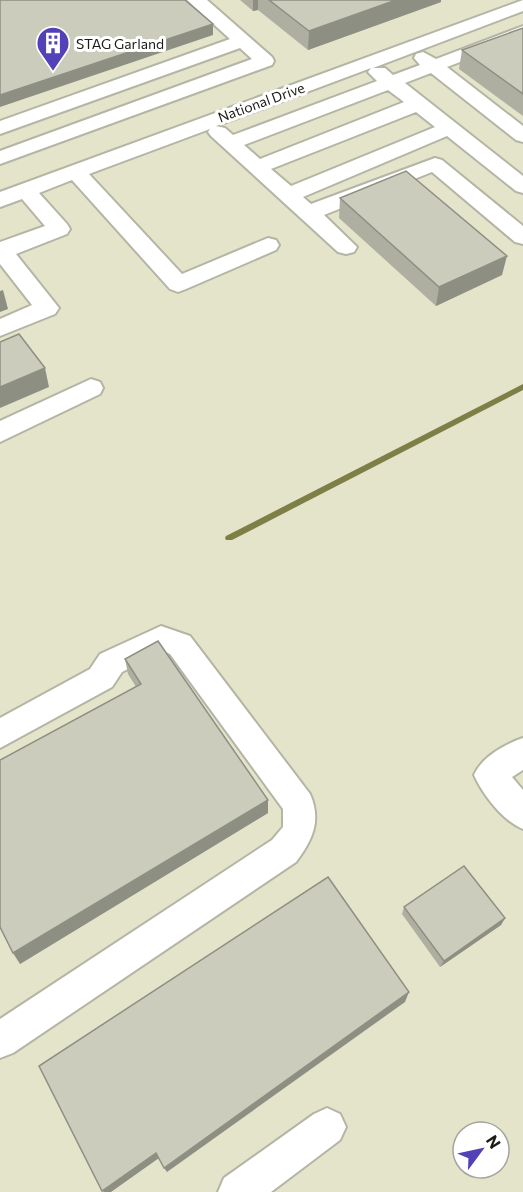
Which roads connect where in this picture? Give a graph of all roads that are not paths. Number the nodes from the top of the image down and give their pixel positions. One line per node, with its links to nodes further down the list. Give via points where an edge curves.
1 (196, 0): 6 (street)
2 (490, 0): 3 (street)
3 (515, 8): 4 (street, National Drive)
4 (454, 31): 7 (street, National Drive); 8 (street)
5 (523, 32): 8 (street)
6 (243, 41): 12 (street); 14 (street, via 265,61)
7 (409, 48): 9 (street, National Drive); 10 (street)
8 (479, 49): 10 (street)
9 (367, 63): 11 (street); 15 (street, National Drive)
10 (434, 66): 11 (street); 19 (street)
11 (390, 82): 13 (street); 20 (street)
12 (120, 86): 14 (street); 16 (street)
13 (418, 104): 17 (street); 22 (street)
14 (141, 106): 18 (street); 21 (street)
15 (208, 122): 18 (street, National Drive); 20 (street)
16 (0, 128)
17 (449, 128): 24 (street); 26 (street)
18 (171, 136): 23 (street, National Drive)
19 (523, 136)
20 (230, 143): 22 (street)
21 (0, 158)
22 (258, 167): 26 (street)
23 (75, 172): 25 (street, National Drive); 30 (street, via 178,284)
24 (523, 186)
25 (26, 190): 27 (street, National Drive); 32 (street, via 59,230)
26 (288, 195): 28 (street)
27 (0, 200)
28 (309, 213): 29 (street, via 435,164); 31 (street)
29 (523, 237)
30 (268, 245)
31 (346, 247)
32 (1, 250): 33 (street, via 47,308)
33 (0, 328)
34 (91, 388): 35 (street)
35 (0, 432)
36 (0, 734): 39 (street, via 101,678 111,663 161,639 180,645 298,805 299,832 284,851)
37 (523, 753): 38 (street, via 490,775)
38 (523, 814)
39 (0, 1040)
40 (327, 1127): 41 (street)
41 (238, 1192)

